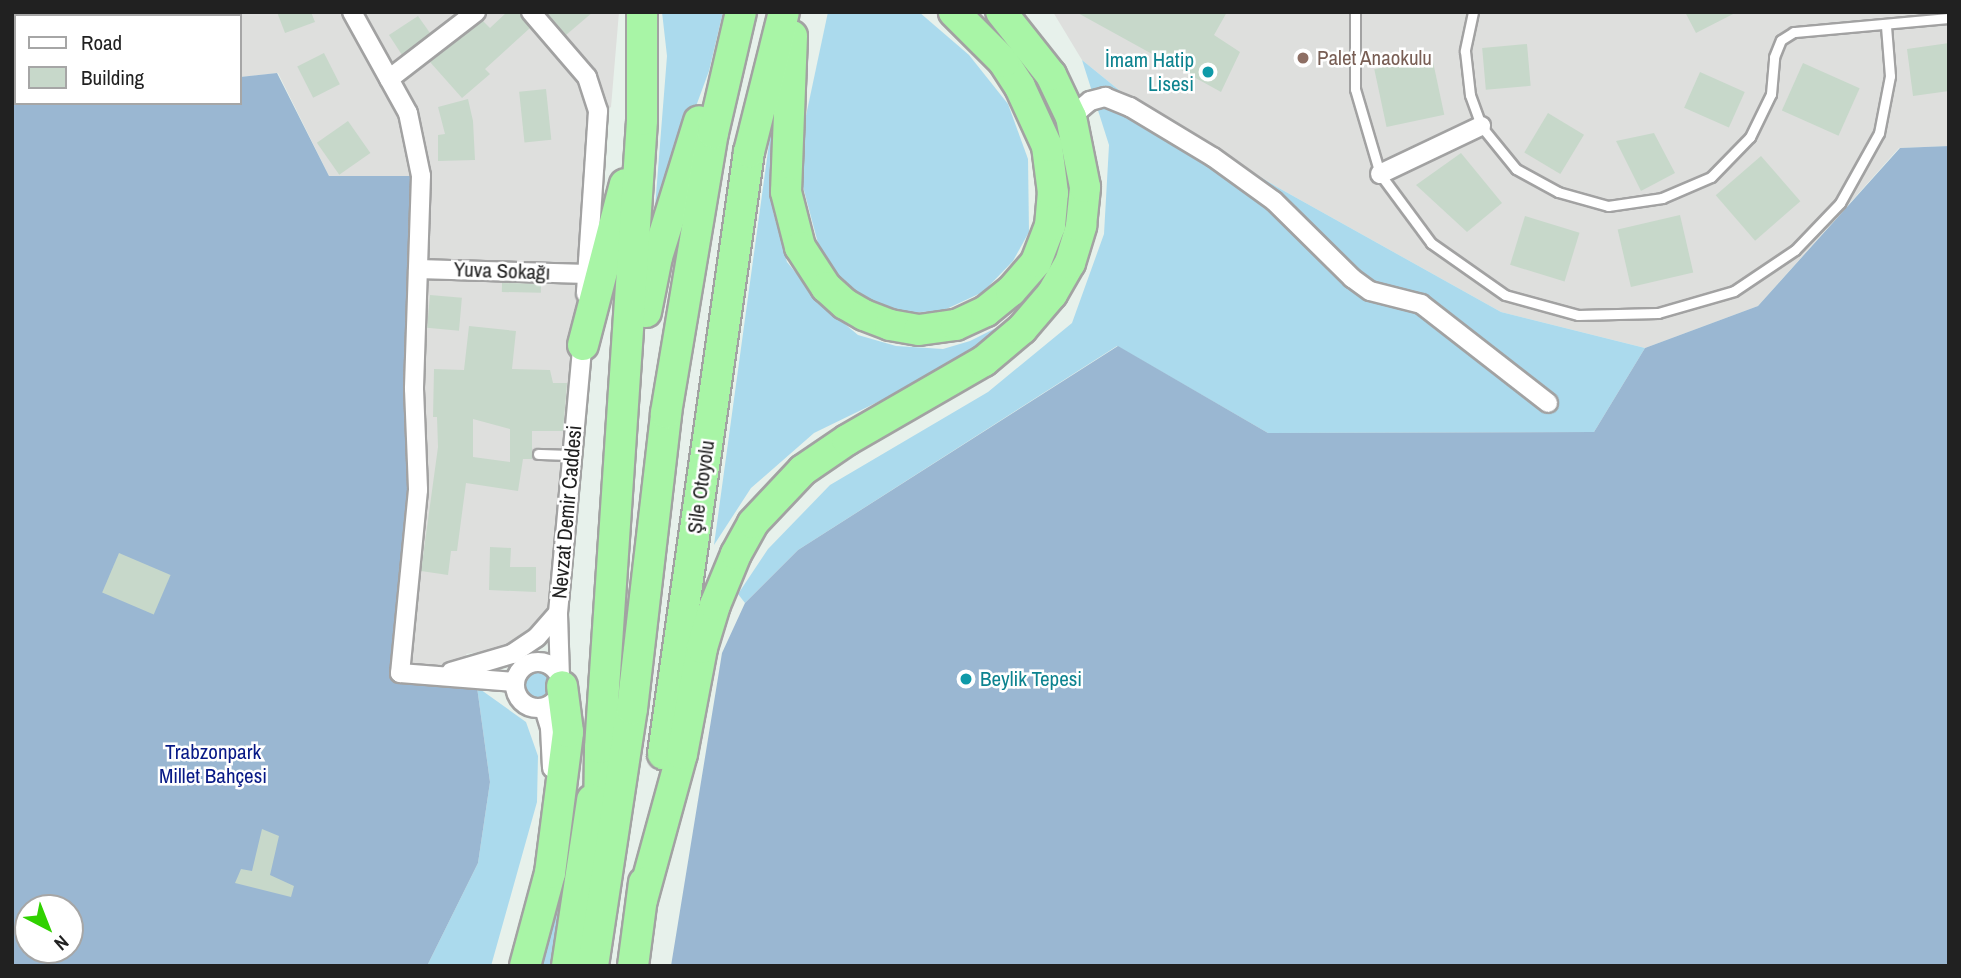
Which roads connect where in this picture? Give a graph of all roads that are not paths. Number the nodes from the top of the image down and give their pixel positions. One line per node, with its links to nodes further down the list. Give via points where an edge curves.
1 (352, 12): 14 (street)
2 (476, 12): 14 (street)
3 (531, 12): 20 (street, Nevzat Demir Caddesi, via 587,77 598,111)
4 (642, 12): 16 (highway)
5 (740, 12): 23 (highway, via 701,116 657,257); 32 (highway, Şile Otoyolu, via 713,133 666,413 632,709)
6 (784, 12): 31 (highway, Şile Otoyolu, via 749,152)
7 (795, 12): 8 (highway, via 785,156 786,192 800,247 826,287 845,304 890,325 919,330 956,325 986,311 1036,262 1050,226 1053,193 1048,146 1003,62)
8 (954, 12)
9 (1001, 12): 15 (highway, via 1051,75)
10 (1355, 12): 18 (lane, via 1355,89)
11 (1473, 12): 17 (lane, via 1465,51 1470,95)
12 (1949, 18): 13 (lane)
13 (1886, 26): 17 (lane, via 1794,32 1781,40 1774,57 1771,94 1750,137 1711,177 1662,198 1608,206 1558,192 1516,169); 18 (lane, via 1890,76 1879,133 1840,203 1795,250 1734,291 1658,313 1578,315 1505,295 1431,243)
14 (389, 79): 19 (street, via 408,113 421,176)
15 (1071, 117): 22 (street, via 1090,101 1105,97 1130,107 1213,157 1274,201 1370,292 1421,304); 31 (highway, via 1085,187 1081,226 1070,263 1052,295 1022,329 984,360 803,470 776,495 741,544 702,648 682,754)
16 (642, 120): 21 (highway); 23 (highway)
17 (1481, 126): 18 (street)
18 (1380, 174)
19 (418, 269): 20 (street, Yuva Sokağı); 28 (street, via 414,389 418,489 400,673)
20 (587, 274): 21 (street, Nevzat Demir Caddesi)
21 (583, 345): 25 (street, Nevzat Demir Caddesi)
22 (1548, 403)
23 (621, 431): 30 (highway)
24 (538, 454): 25 (lane)
25 (572, 455): 26 (street, Nevzat Demir Caddesi)
26 (558, 613): 27 (street); 28 (street, via 537,637 512,654); 29 (street, Nevzat Demir Caddesi)
27 (518, 675): 28 (street); 29 (street, via 529,664 544,663 557,671); 29 (street, via 517,697 522,703 536,709)
28 (433, 676)
29 (555, 691): 33 (street, Nevzat Demir Caddesi, via 551,779 527,924); 34 (highway, via 568,732 552,860)
30 (600, 748): 32 (highway); 35 (highway)
31 (642, 900): 37 (highway, Şile Otoyolu)
32 (598, 924): 36 (highway, Şile Otoyolu)
33 (510, 966)
34 (525, 966)
35 (567, 966)
36 (593, 966)
37 (633, 966)

